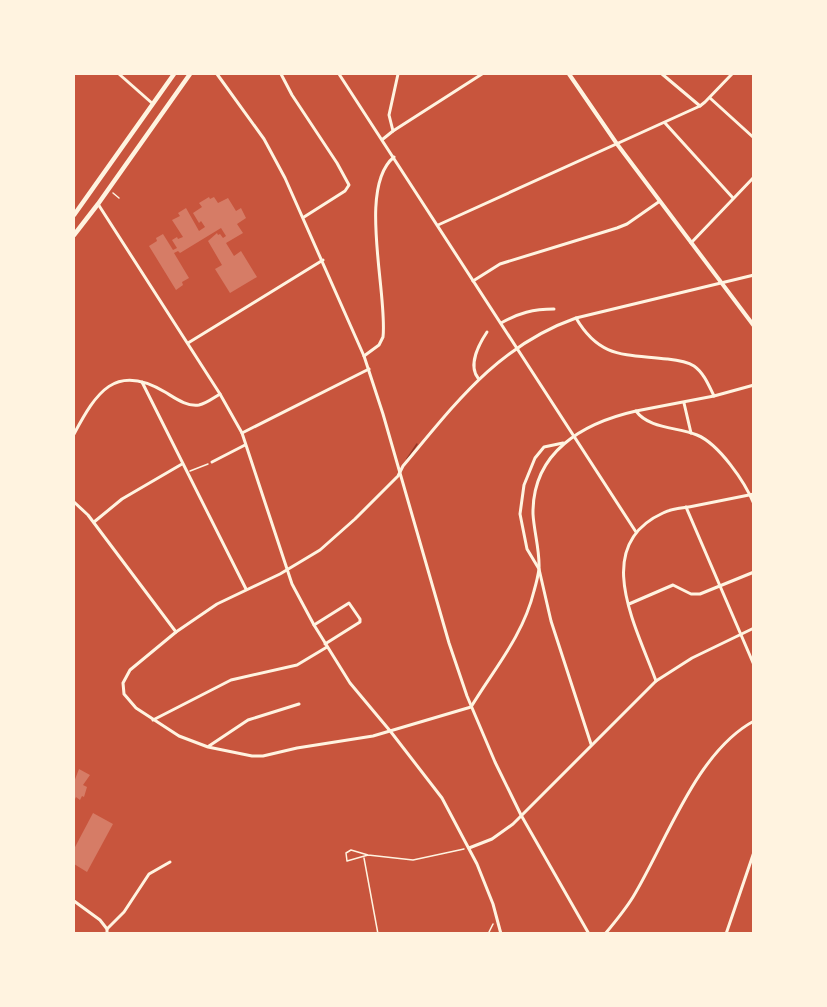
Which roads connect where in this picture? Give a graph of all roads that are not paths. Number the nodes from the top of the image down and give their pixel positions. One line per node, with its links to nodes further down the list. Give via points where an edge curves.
1 (119, 74): 13 (street)
2 (174, 74): 13 (main road)
3 (190, 74): 24 (main road)
4 (217, 74): 26 (street, via 264,139)
5 (280, 74): 26 (street, via 350,185)
6 (339, 74): 18 (street)
7 (398, 74): 16 (street, via 388,115)
8 (481, 74): 16 (street)
9 (569, 74): 19 (street)
10 (662, 74): 14 (street)
11 (732, 74): 12 (street)
12 (710, 98): 14 (street); 17 (street)
13 (153, 104): 25 (main road)
14 (700, 106): 15 (street)
15 (665, 123): 19 (street); 22 (street)
16 (393, 131): 18 (street)
17 (753, 138)
18 (383, 139): 20 (street)
19 (616, 144): 23 (street); 27 (street)
20 (394, 157): 27 (street); 41 (street, via 379,178 377,205 383,337)
21 (753, 177): 22 (street)
22 (733, 198): 29 (street)
23 (660, 201): 29 (street); 32 (street, via 627,224 500,264)
24 (99, 204): 28 (main road); 39 (street)
25 (74, 215)
26 (304, 217): 30 (street)
27 (438, 225): 32 (street)
28 (74, 235)
29 (691, 243): 33 (street)
30 (323, 260): 39 (street); 41 (street)
31 (753, 275): 33 (street)
32 (473, 281): 36 (street)
33 (720, 283): 35 (street); 37 (street)
34 (554, 309): 36 (street, via 530,310)
35 (576, 318): 40 (street, via 551,327); 47 (street, via 588,336 607,350 695,366)
36 (501, 323): 40 (street)
37 (753, 326)
38 (487, 332): 43 (street, via 475,356 474,372)
39 (188, 343): 46 (street)
40 (517, 348): 43 (street); 53 (street)
41 (364, 356): 42 (street)
42 (369, 369): 52 (street); 58 (street)
43 (478, 378): 58 (street)
44 (142, 382): 46 (street, via 192,405); 51 (street, via 120,382 104,389); 57 (street)
45 (753, 385): 47 (street)
46 (220, 394): 52 (street)
47 (714, 396): 48 (street)
48 (684, 403): 49 (street); 50 (street)
49 (636, 411): 50 (street, via 653,423); 53 (street, via 612,417)
50 (691, 433): 59 (street, via 707,440 719,452)
51 (74, 434)
52 (242, 434): 55 (street)
53 (574, 435): 54 (street); 64 (street)
54 (563, 443): 65 (street, via 548,462 536,494 533,512); 65 (street, via 544,447 524,484 520,514 527,549)
55 (246, 445): 56 (street); 66 (street)
56 (212, 462)
57 (182, 464): 63 (street, via 122,499); 69 (street)
58 (400, 472): 66 (street, via 339,534); 79 (street)
59 (752, 495): 61 (street); 62 (street)
60 (74, 502): 63 (street)
61 (753, 504)
62 (686, 507): 64 (street, via 663,513); 68 (street)
63 (94, 522): 73 (street)
64 (636, 532): 70 (street, via 622,567)
65 (539, 569): 79 (street, via 520,629); 83 (street, via 551,621)
66 (287, 570): 69 (street); 71 (street)
67 (753, 572): 68 (street)
68 (720, 586): 70 (street, via 694,595 673,585); 74 (street)
69 (246, 589): 73 (street)
70 (629, 604): 77 (street)
71 (314, 625): 75 (street); 75 (street, via 351,604 360,622)
72 (753, 628): 74 (street)
73 (176, 632): 80 (street, via 130,669 123,683 124,694)
74 (741, 634): 76 (street); 77 (street)
75 (326, 646): 80 (street, via 297,665 231,680); 82 (street, via 357,693)
76 (753, 665)
77 (656, 681): 83 (street)
78 (299, 704): 84 (street, via 248,720)
79 (471, 707): 82 (street); 85 (street)
80 (153, 720): 84 (street)
81 (753, 721): 93 (street, via 722,746 705,768 634,897)
82 (391, 732): 84 (street, via 263,756); 86 (street, via 442,798)
83 (591, 744): 85 (street)
84 (208, 747)
85 (521, 815): 86 (street, via 492,839); 92 (street)
86 (470, 848): 91 (street)
87 (753, 852): 94 (street)
88 (170, 862): 90 (street, via 149,874)
89 (74, 901): 90 (street, via 102,922)
90 (107, 931)
91 (501, 933)
92 (589, 933)
93 (605, 933)
94 (726, 933)

